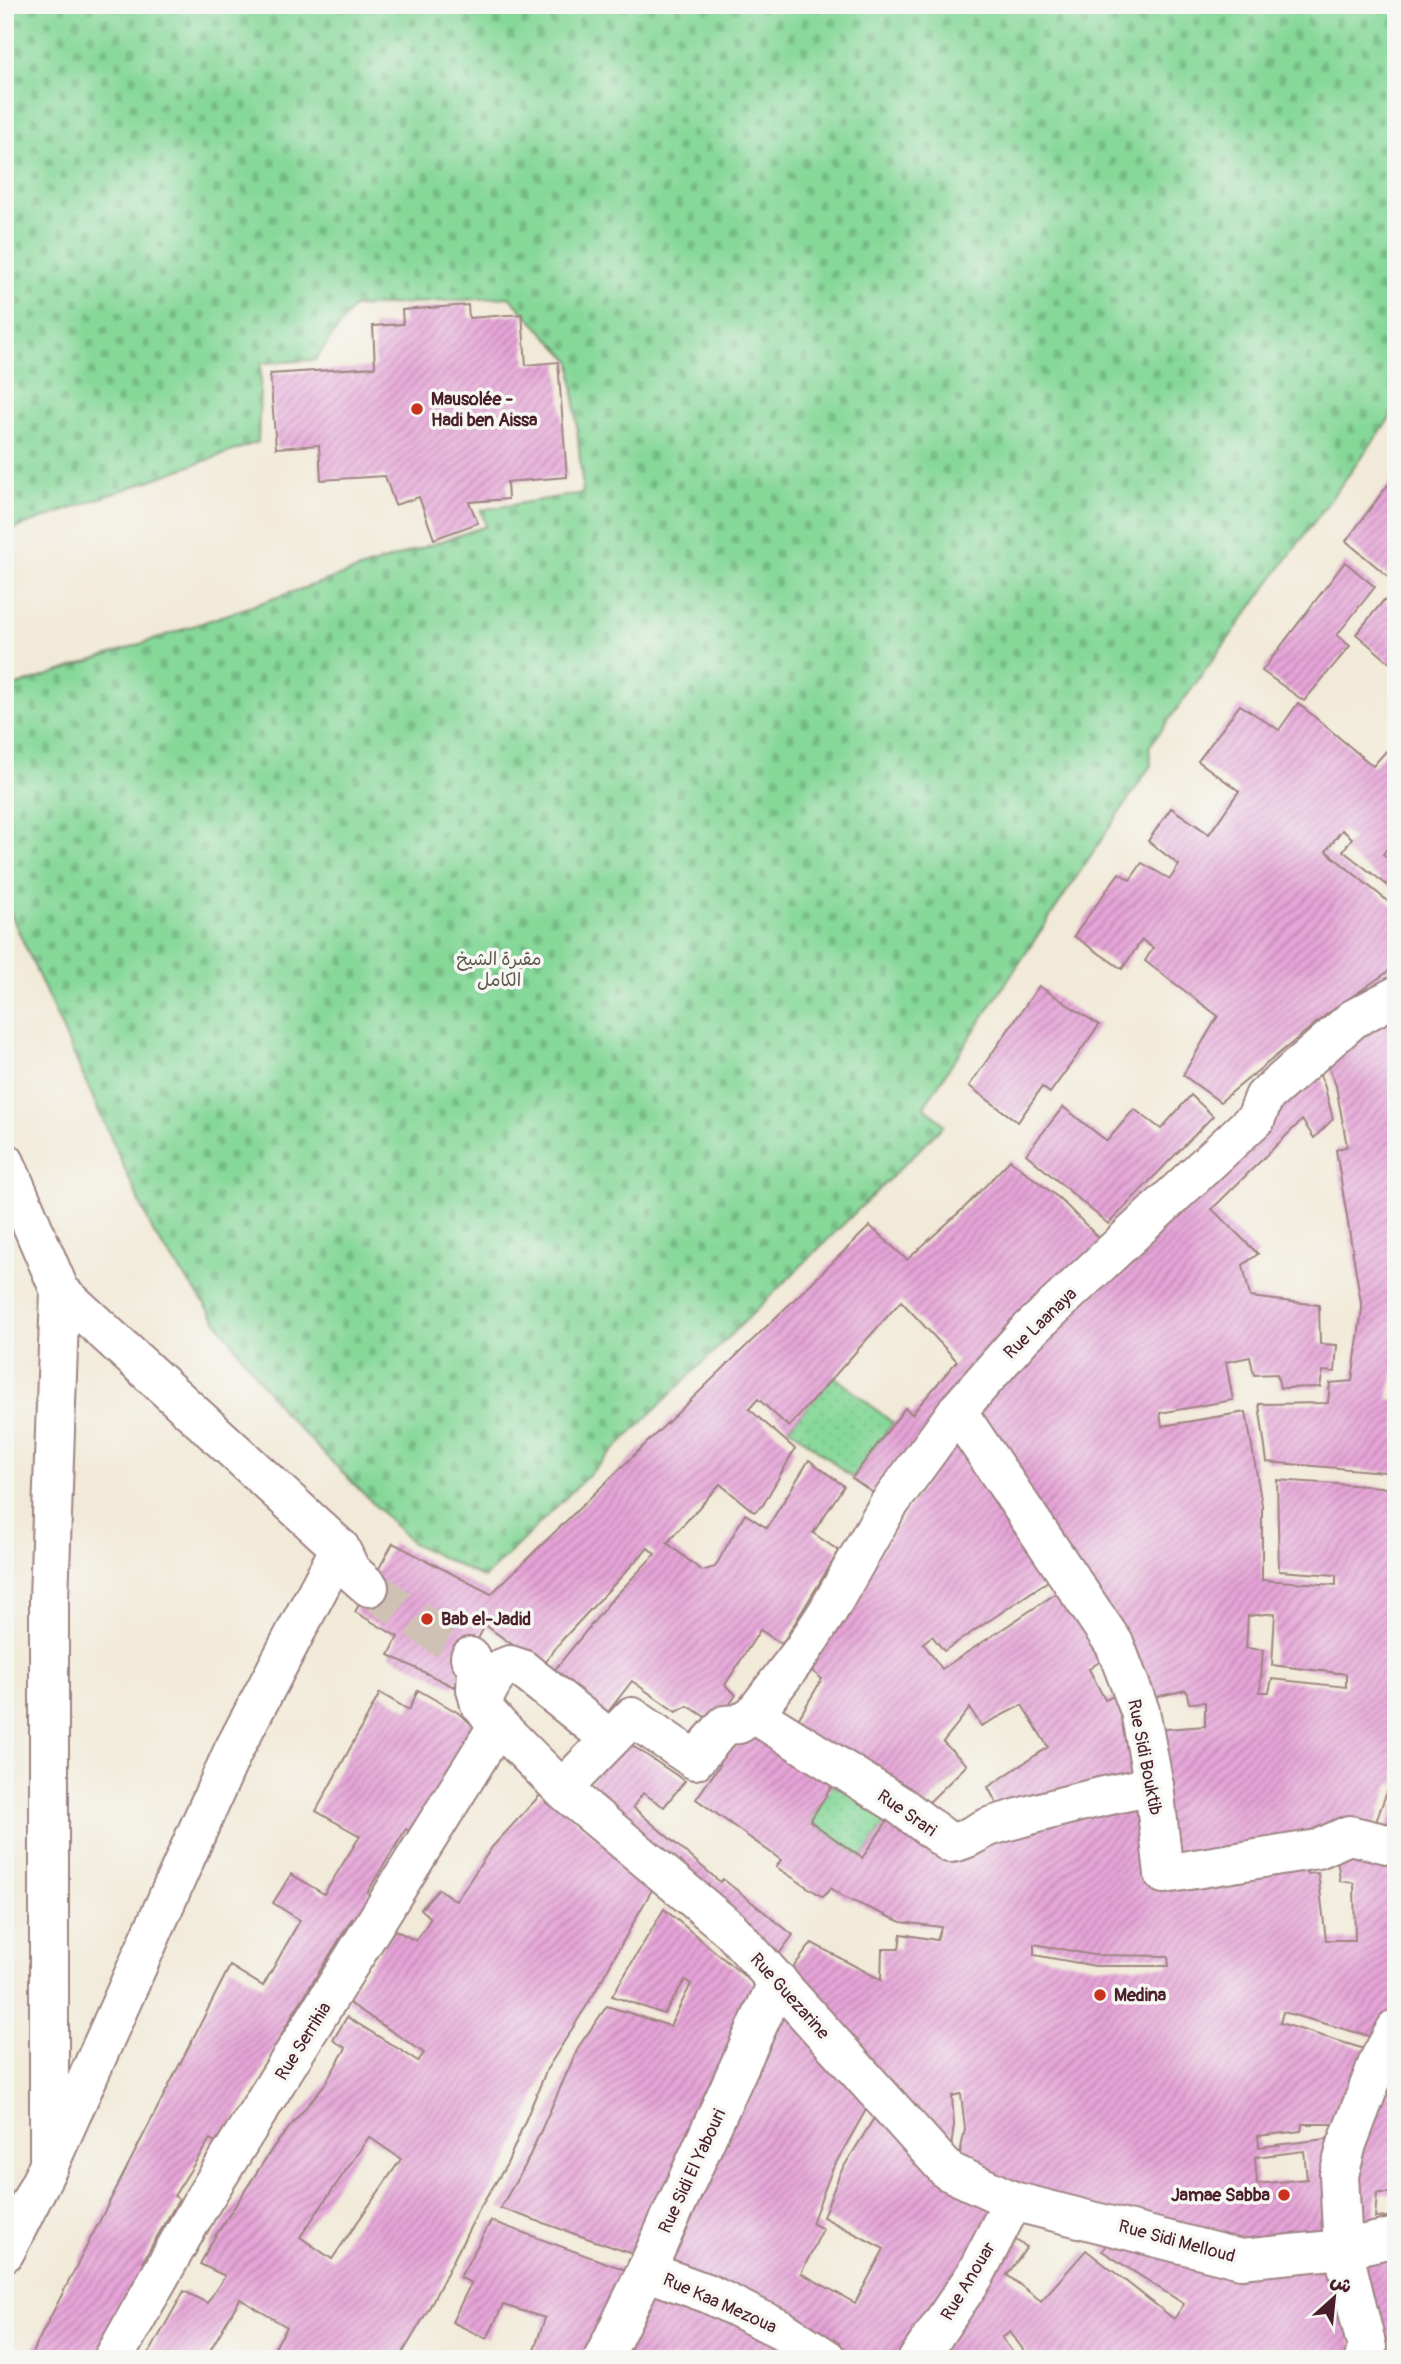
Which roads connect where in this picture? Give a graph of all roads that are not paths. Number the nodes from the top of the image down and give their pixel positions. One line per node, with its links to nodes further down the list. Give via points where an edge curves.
1 (1396, 996): 4 (street, Rue Laanaya, via 1353,1019 1264,1097 1256,1118 1025,1334)
2 (5, 1162): 3 (street)
3 (60, 1290): 5 (street); 16 (street, via 49,1599)
4 (957, 1411): 9 (street, Rue Laanaya, via 887,1507 802,1651); 11 (street, Rue Sidi Bouktib, via 1115,1645 1140,1711)
5 (340, 1548): 6 (street, via 351,1571); 16 (street, via 233,1751)
6 (369, 1587)
7 (470, 1657): 8 (street)
8 (489, 1714): 10 (street, Rue Serrihia, via 500,1669 510,1665 522,1669); 12 (street, Rue Guezarine); 22 (street, Rue Serrihia)
9 (754, 1714): 10 (street, via 739,1724 725,1725 695,1760 632,1717); 11 (street, Rue Srari, via 901,1806 950,1843 986,1827 1077,1801)
10 (610, 1739): 12 (street)
11 (1154, 1786): 13 (street, Rue Sidi Bouktib, via 1164,1874 1318,1849 1349,1835)
12 (562, 1789): 14 (street, Rue Guezarine, via 731,1930)
13 (1396, 1846)
14 (778, 1981): 17 (street, Rue Guezarine, via 948,2171); 21 (street, Rue Sidi El Yabouri)
15 (1396, 2029): 19 (street, via 1379,2060 1339,2175)
16 (50, 2165): 20 (street)
17 (1013, 2201): 19 (street, Rue Sidi Melloud, via 1241,2259); 25 (street, Rue Anouar, via 975,2276)
18 (1396, 2237): 19 (street, Rue Sidi Melloud)
19 (1343, 2249): 26 (street, via 1367,2348)
20 (5, 2252)
21 (646, 2271): 23 (street, Rue Sidi El Yabouri); 24 (street, Rue Kaa Mezoua, via 709,2294)
22 (113, 2359)
23 (603, 2359)
24 (827, 2359)
25 (918, 2359)
26 (1364, 2359)

